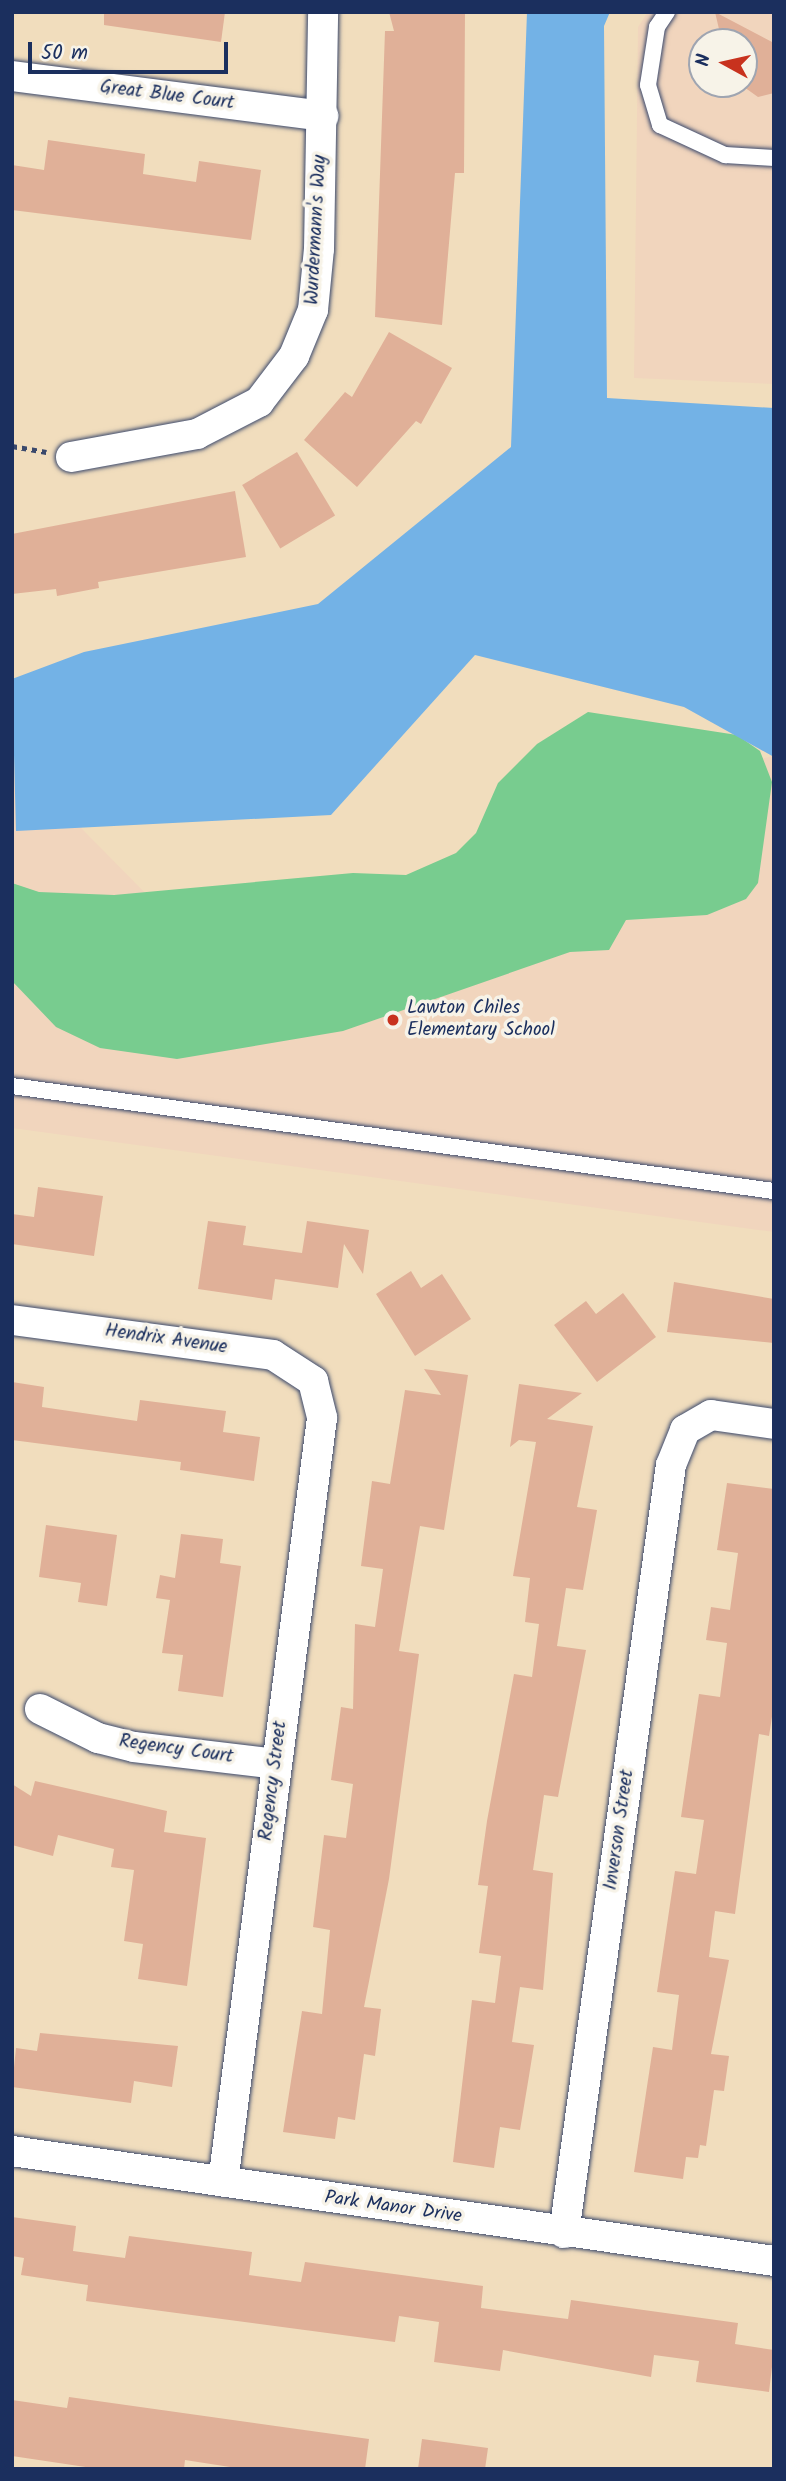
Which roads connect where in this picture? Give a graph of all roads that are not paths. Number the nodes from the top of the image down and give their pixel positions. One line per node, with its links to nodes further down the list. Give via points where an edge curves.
1 (323, 12): 4 (street, Wurdermann's Way)
2 (667, 12): 5 (lane, via 657,27 648,85 660,125 726,155)
3 (12, 76): 4 (street, Great Blue Court)
4 (323, 116): 6 (street, Wurdermann's Way, via 313,310 294,356 259,402 197,434)
5 (774, 158)
6 (71, 457)
7 (12, 1086): 8 (lane)
8 (774, 1191)
9 (12, 1320): 10 (street, Hendrix Avenue, via 272,1355)
10 (313, 1381): 13 (street, Regency Street, via 322,1418)
11 (774, 1424): 16 (street, Inverson Street, via 711,1415 685,1430 671,1465)
12 (40, 1709): 13 (street, Regency Court, via 98,1738 134,1747)
13 (276, 1764): 15 (street, Regency Street)
14 (12, 2151): 15 (street, Park Manor Drive)
15 (223, 2182): 16 (street, Park Manor Drive)
16 (564, 2233): 17 (street, Park Manor Drive)
17 (774, 2261)

